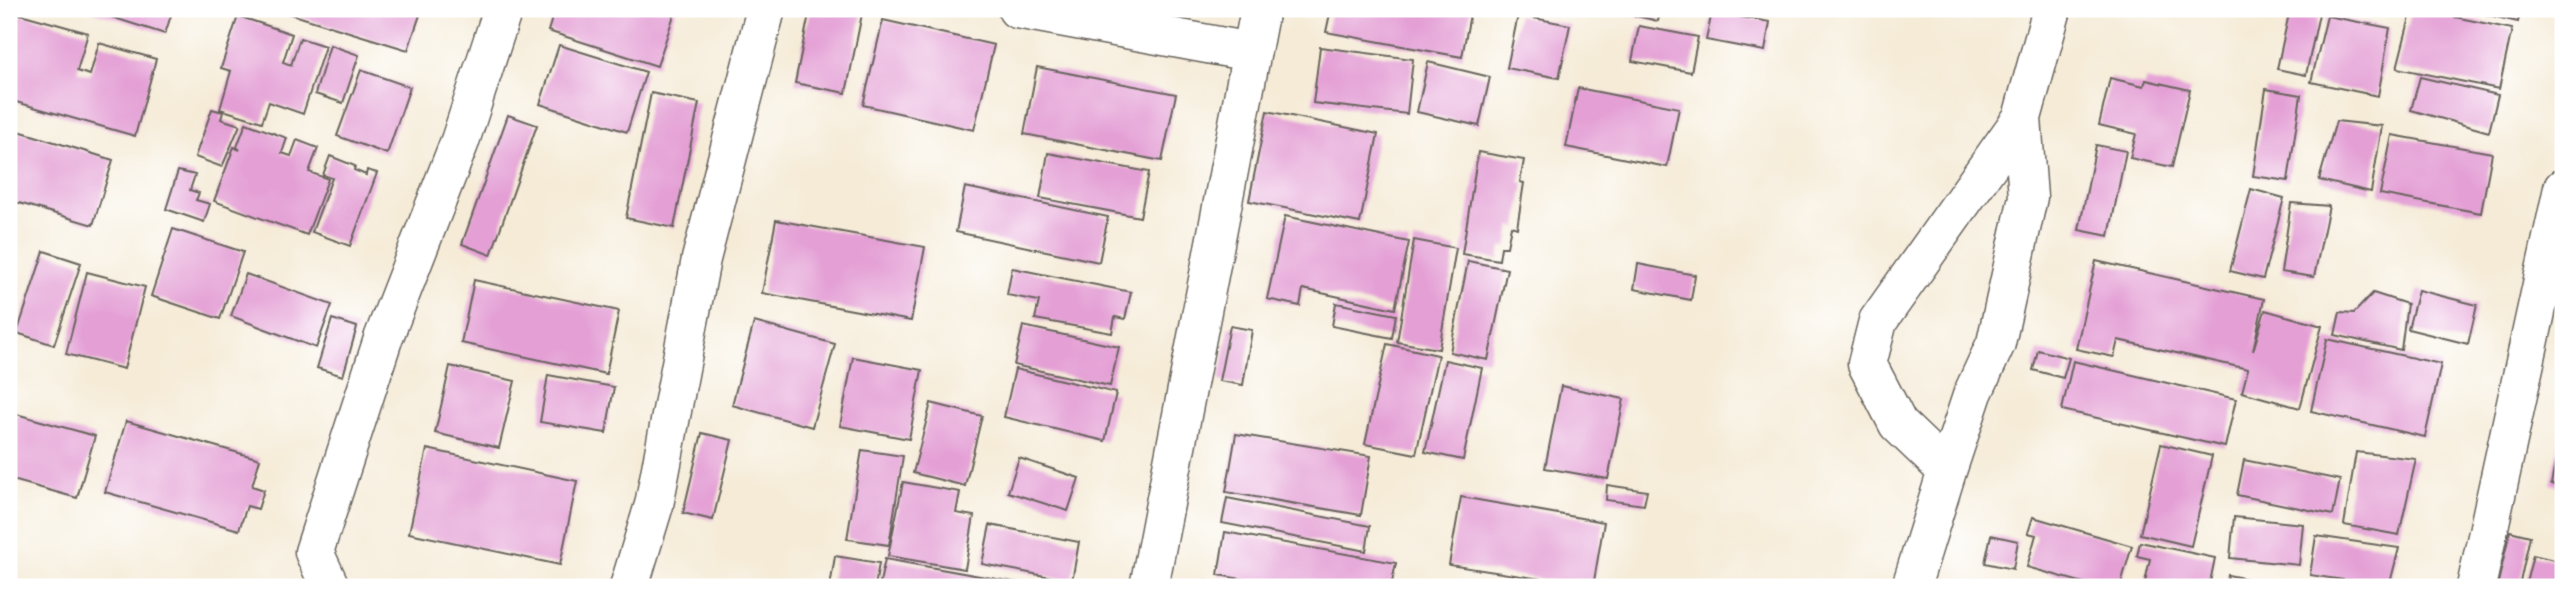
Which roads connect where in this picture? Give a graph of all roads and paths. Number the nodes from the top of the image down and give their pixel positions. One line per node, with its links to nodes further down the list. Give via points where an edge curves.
1 (503, 9): 10 (street, via 460,141 383,339 314,552)
2 (766, 9): 11 (street, via 701,258 654,505)
3 (1017, 9): 6 (street)
4 (1260, 9): 6 (street)
5 (2052, 9): 7 (street)
6 (1251, 52): 12 (street)
7 (2022, 118): 9 (street, via 2028,197 1996,344 1973,393); 9 (street, via 1878,321 1867,364 1898,424)
8 (2563, 188): 14 (street)
9 (1947, 471): 13 (street)
10 (330, 587)
11 (629, 587)
12 (1149, 587)
13 (1911, 587)
14 (2476, 587)

